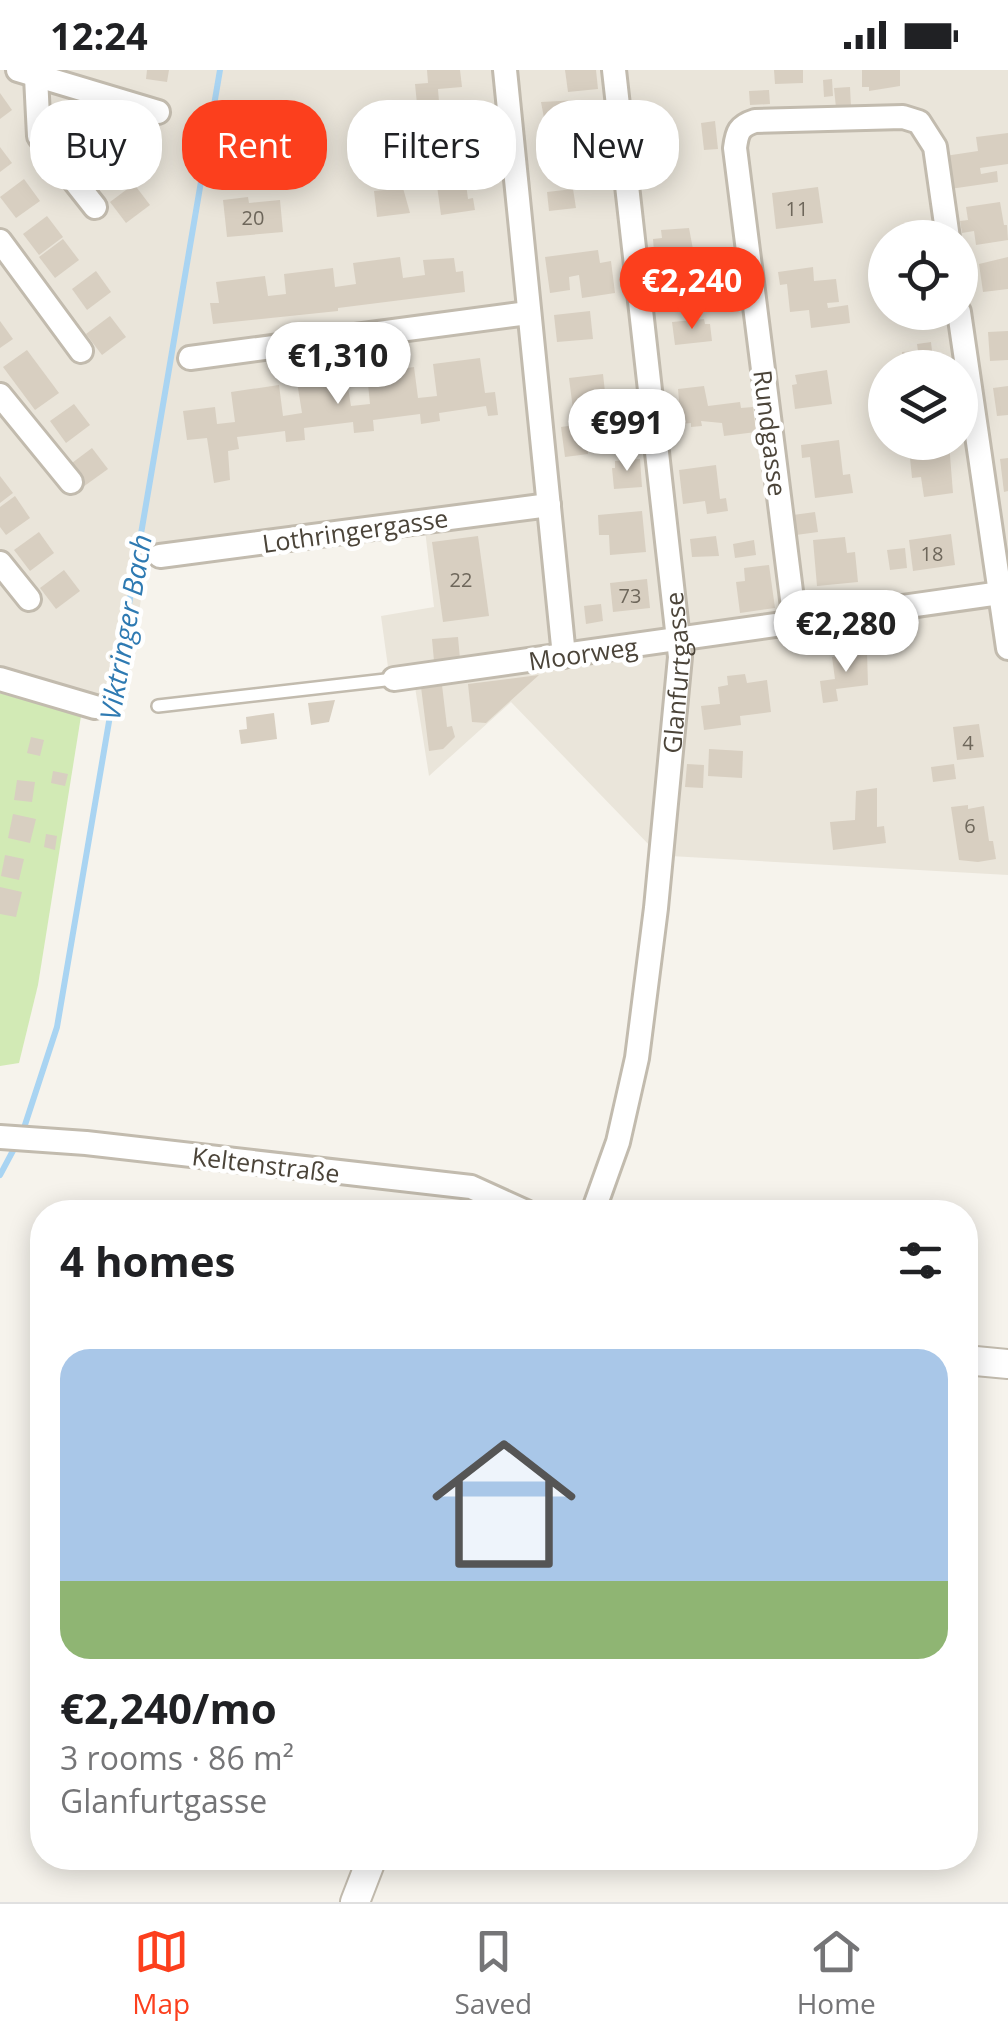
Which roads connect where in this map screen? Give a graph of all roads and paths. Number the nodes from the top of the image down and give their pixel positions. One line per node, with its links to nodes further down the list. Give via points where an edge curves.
1 (505, 70): 8 (street)
2 (614, 70): 20 (street, Glanfurtgasse)
3 (27, 74): 4 (street); 5 (street, via 39,136)
4 (117, 100)
5 (95, 207)
6 (945, 220): 19 (street, Rundgasse, via 934,148 919,122 755,121 736,134)
7 (0, 241): 10 (street)
8 (528, 313): 11 (street); 14 (street)
9 (962, 330): 17 (street)
10 (80, 351)
11 (190, 358)
12 (0, 395): 13 (street)
13 (70, 482)
14 (549, 504): 15 (street, Lothringergasse); 22 (street)
15 (160, 556)
16 (0, 563): 18 (street)
17 (1004, 592): 19 (street, Moorweg); 21 (street)
18 (29, 599)
19 (795, 623): 20 (street, Moorweg)
20 (680, 639): 22 (street, Moorweg); 29 (street, Glanfurtgasse, via 637,1058)
21 (1008, 648)
22 (564, 656): 24 (street, Moorweg)
23 (0, 679): 26 (street)
24 (394, 679): 25 (lane, Moorweg)
25 (158, 706)
26 (95, 707)
27 (0, 1137): 28 (street, Keltenstraße, via 471,1186)
28 (501, 1200)
29 (597, 1200)
30 (978, 1361): 31 (street)
31 (1008, 1364)
32 (367, 1870): 33 (street)
33 (355, 1902)

